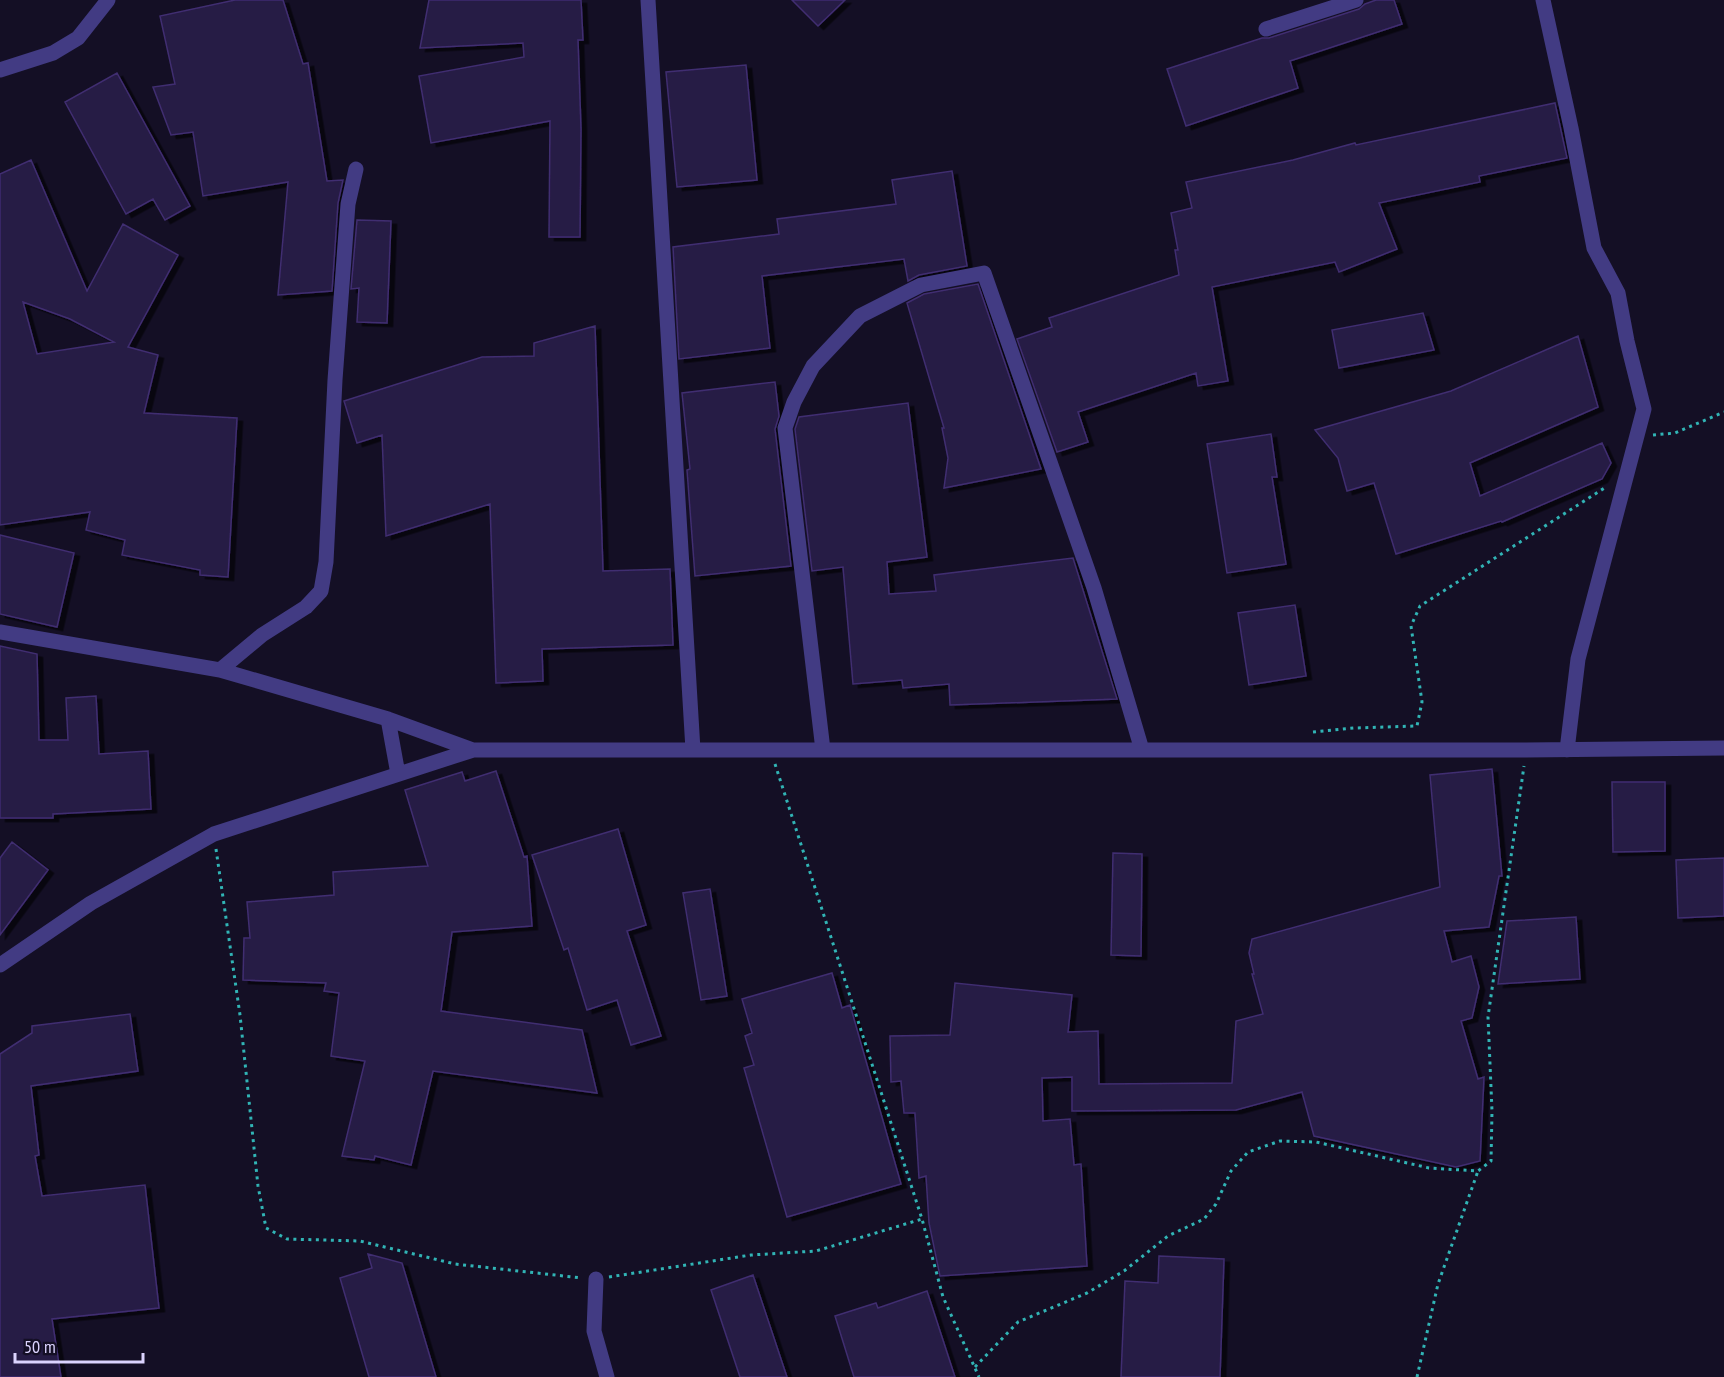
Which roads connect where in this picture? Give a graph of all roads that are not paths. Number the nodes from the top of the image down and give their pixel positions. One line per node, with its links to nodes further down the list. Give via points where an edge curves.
1 (108, 0): 6 (street, via 78,38 53,53)
2 (648, 0): 13 (street)
3 (1356, 0): 5 (street)
4 (1543, 0): 16 (street, via 1594,248 1618,293 1644,410 1578,659)
5 (1266, 29)
6 (0, 70)
7 (356, 169): 9 (street, via 348,204 321,591 306,607 262,635)
8 (0, 632): 9 (street)
9 (220, 670): 10 (street)
10 (388, 719): 12 (street); 17 (street)
11 (1724, 748): 16 (street)
12 (473, 750): 13 (street); 17 (street)
13 (693, 750): 14 (street)
14 (823, 750): 15 (street); 15 (street, via 785,428 813,366 860,316 921,285 984,273 1095,588)
15 (1142, 750): 16 (street)
16 (1567, 750)
17 (398, 774): 18 (street, via 214,834 91,903)
18 (0, 965)
19 (596, 1279): 20 (street, via 594,1331)
20 (607, 1377)

